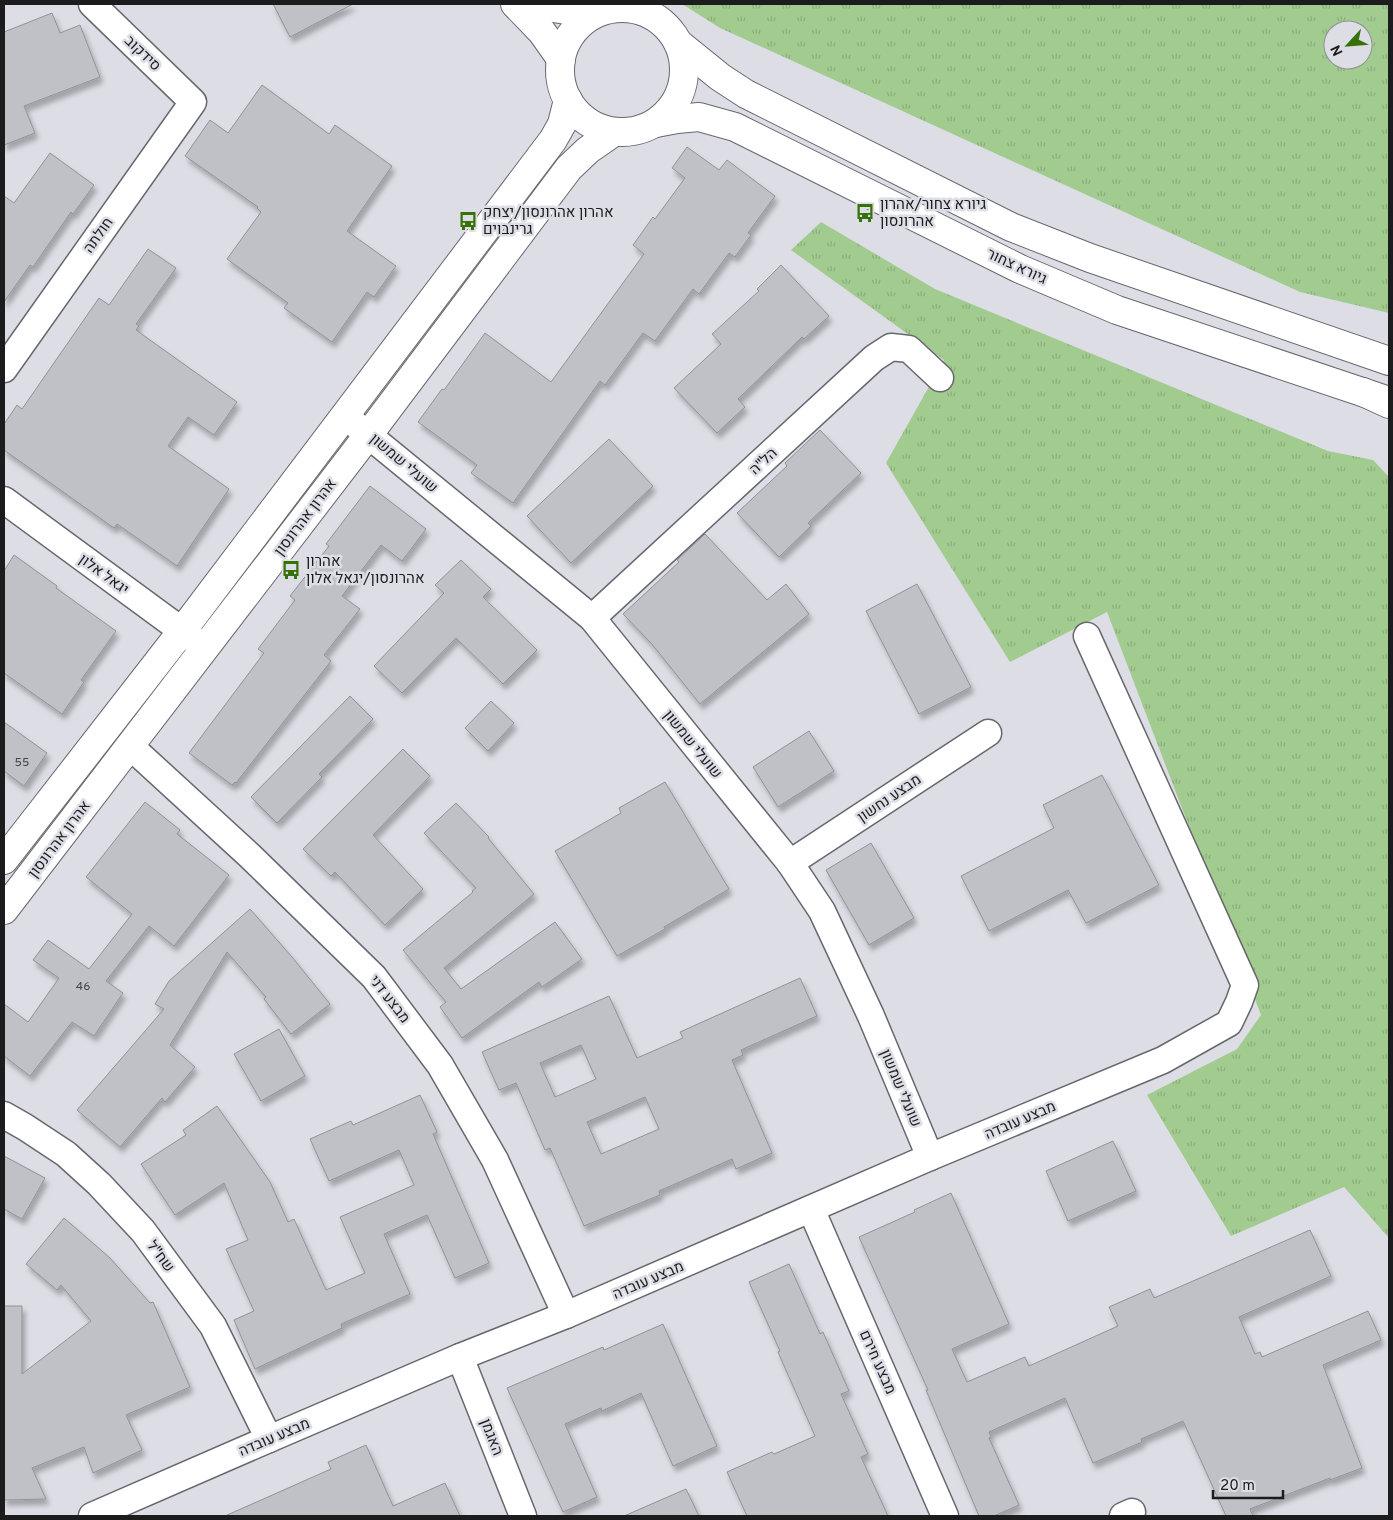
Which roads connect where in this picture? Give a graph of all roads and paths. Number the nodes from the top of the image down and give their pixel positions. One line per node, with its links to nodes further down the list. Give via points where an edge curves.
1 (92, 4): 8 (street, סידקוב)
2 (515, 4): 6 (street, via 542,32)
3 (528, 4): 4 (street)
4 (601, 11): 5 (street, via 632,8 647,13 666,26); 6 (street, via 574,29)
5 (678, 43): 9 (street, via 684,60 684,78 679,96); 11 (street, via 746,94 1011,227 1090,258)
6 (561, 59): 7 (street, via 562,87)
7 (568, 100): 10 (street, via 587,122); 15 (street, אהרון אהרונסון, via 556,135)
8 (193, 102): 12 (street, חולתה)
9 (656, 123): 10 (street, via 629,132); 14 (street, גיורא צחור, via 699,117 735,127 1029,273 1117,310)
10 (614, 132): 16 (street, אהרון אהרונסון, via 569,168)
11 (1389, 360)
12 (4, 369)
13 (940, 378): 18 (street, הל"ה, via 909,349 891,347 874,358)
14 (1389, 402)
15 (345, 416): 16 (street, שועלי שמשון); 19 (street, אהרון אהרונסון)
16 (368, 434): 18 (street, שועלי שמשון); 21 (street, אהרון אהרונסון)
17 (4, 500): 19 (street, יגאל אלון)
18 (592, 618): 25 (street, שועלי שמשון)
19 (182, 630): 21 (street, יגאל אלון); 24 (street, אהרון אהרונסון)
20 (1087, 636): 28 (street, מבצע עובדה, via 1245,985 1229,1023 1202,1040 1163,1060)
21 (205, 648): 23 (street, אהרון אהרונסון)
22 (988, 733): 25 (street, מבצע נחשון)
23 (130, 746): 26 (street, אהרון אהרונסון); 30 (street, מבצע דני, via 250,856 380,984 440,1065 485,1143)
24 (4, 860)
25 (790, 863): 28 (street, שועלי שמשון, via 822,911 872,1016)
26 (4, 910)
27 (4, 1115): 32 (street, שח"ל, via 66,1154 143,1232 213,1326)
28 (930, 1157): 29 (street, מבצע עובדה)
29 (811, 1209): 30 (street, מבצע עובדה); 35 (street, מבצע חירם)
30 (566, 1315): 31 (street, מבצע עובדה)
31 (460, 1357): 32 (street, מבצע עובדה); 34 (street, האגמן)
32 (269, 1439): 33 (street, מבצע עובדה)
33 (92, 1516)
34 (523, 1516)
35 (946, 1516)

